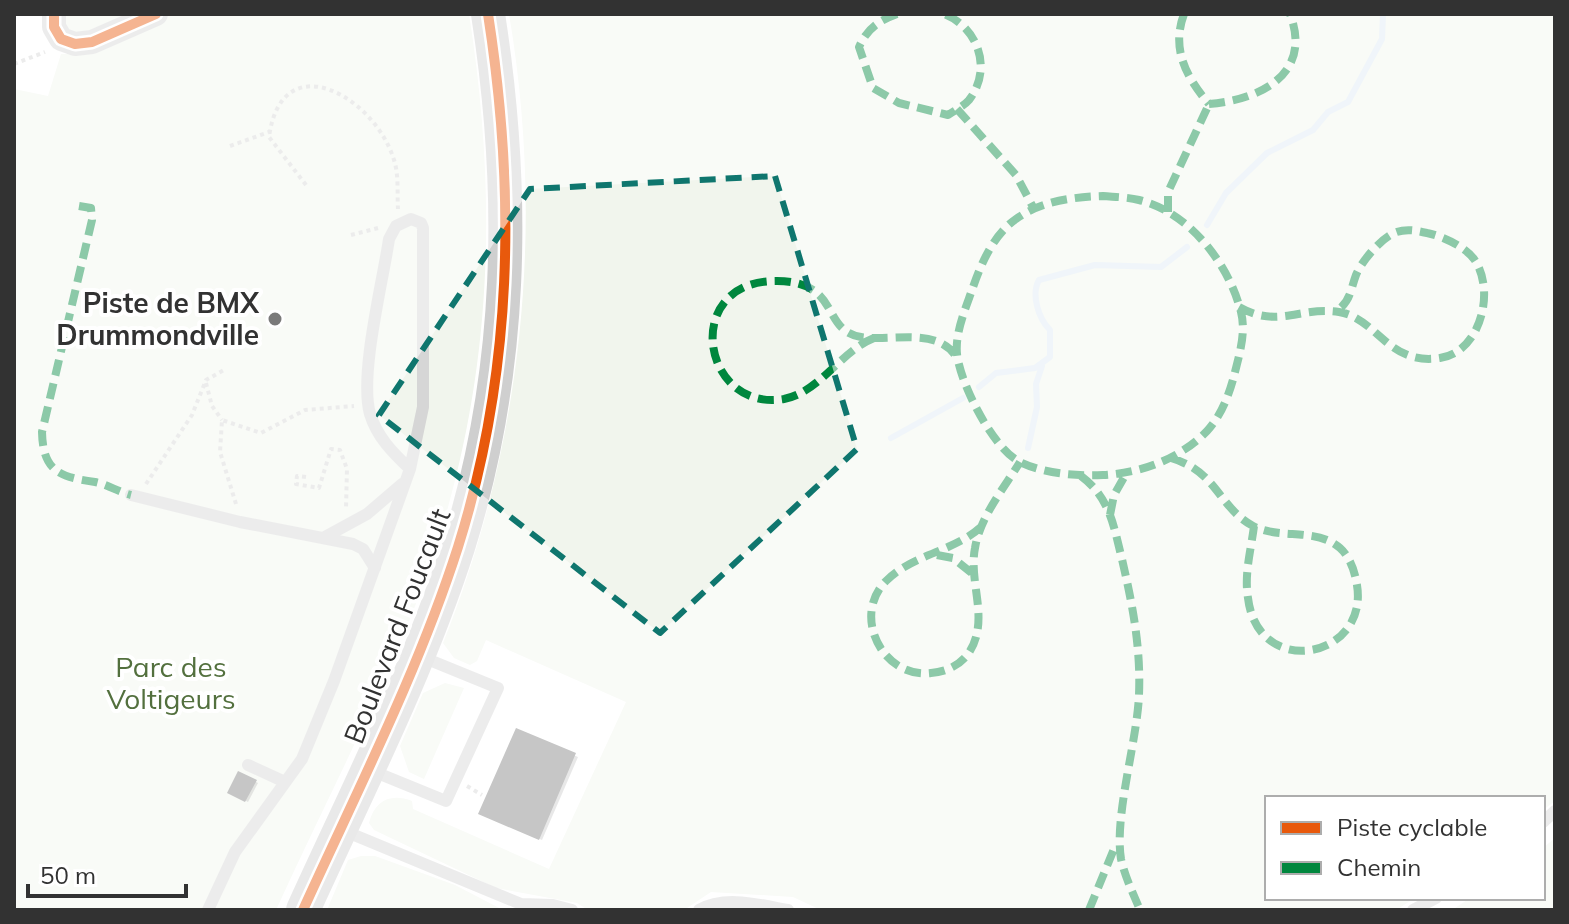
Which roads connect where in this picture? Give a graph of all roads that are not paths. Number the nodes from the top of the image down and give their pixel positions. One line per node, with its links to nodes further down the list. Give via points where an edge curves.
1 (54, 14): 2 (street, via 61,39 75,44 92,42)
2 (156, 14)
3 (488, 14): 8 (street, Boulevard Foucault, via 507,178 501,341 469,510)
4 (408, 473): 4 (lane, via 423,407 424,236 416,220 401,222 389,239 368,405 387,447); 6 (lane, via 383,502); 7 (lane)
5 (134, 496): 6 (lane)
6 (323, 538): 7 (lane, via 363,549)
7 (375, 568): 11 (lane, via 302,759)
8 (417, 655): 10 (street, Boulevard Foucault); 10 (lane, via 498,688 446,801)
9 (248, 765): 11 (lane)
10 (367, 769): 12 (street, Boulevard Foucault)
11 (285, 782): 15 (lane, via 235,852)
12 (340, 829): 14 (lane); 16 (street, Boulevard Foucault)
13 (1432, 900): 20 (lane)
14 (524, 907): 17 (lane)
15 (209, 910)
16 (303, 910)
17 (572, 910)
18 (699, 910): 19 (lane, via 745,903)
19 (788, 910)
20 (1413, 910)

